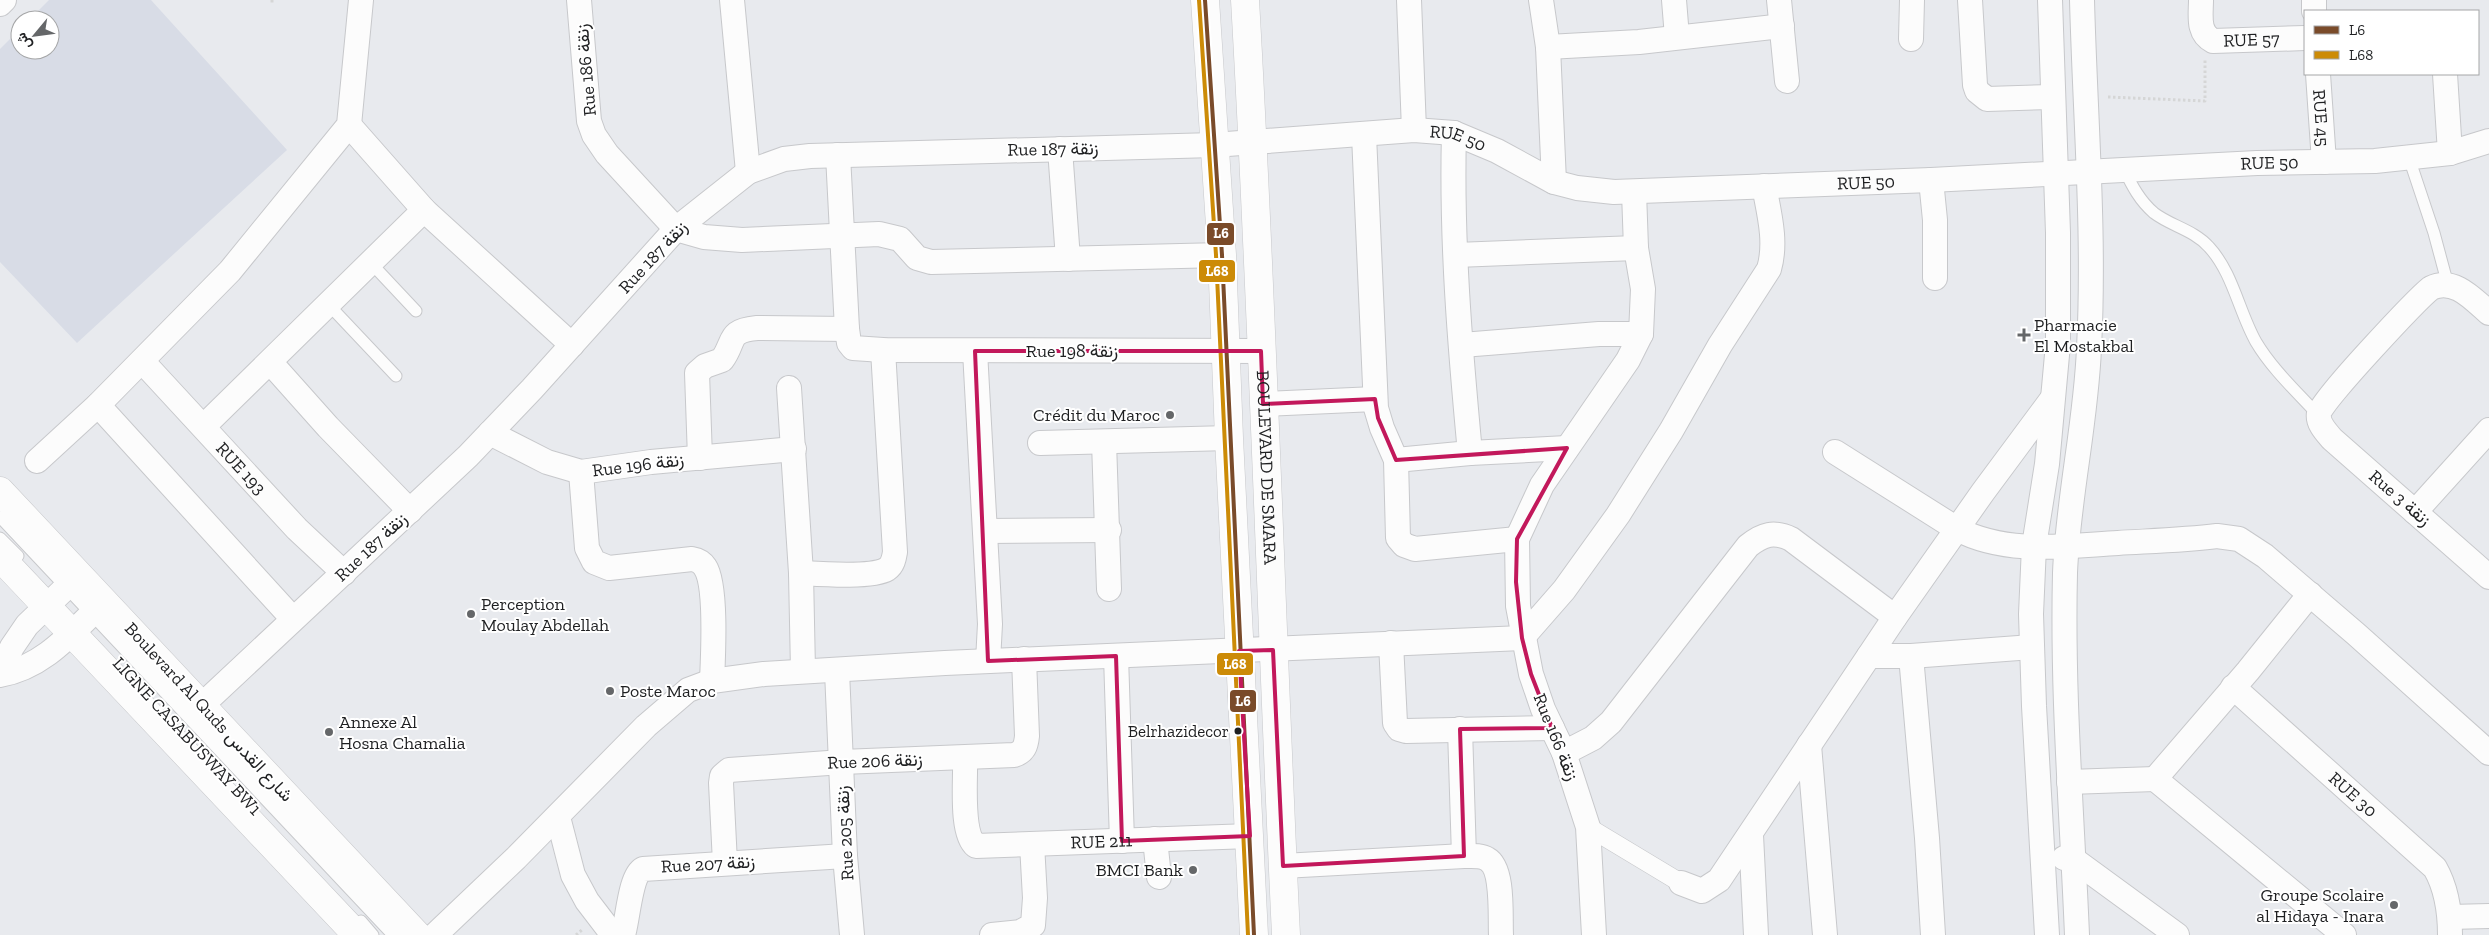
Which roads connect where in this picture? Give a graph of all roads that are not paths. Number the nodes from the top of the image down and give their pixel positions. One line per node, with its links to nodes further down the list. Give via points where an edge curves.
1 (4, 0): 16 (street)
2 (361, 0): 26 (street)
3 (579, 0): 47 (street, Rue 186 زنقة, via 589,121 594,135 607,154)
4 (732, 0): 39 (street)
5 (1205, 0): 32 (street, BOULEVARD DE SMARA)
6 (1244, 0): 31 (street, BOULEVARD DE SMARA)
7 (1409, 0): 27 (street)
8 (1541, 0): 21 (street)
9 (1674, 0): 18 (street)
10 (1779, 0): 17 (street)
11 (1912, 0): 20 (street)
12 (1970, 0): 25 (street, via 1978,91 1987,98)
13 (2050, 0): 25 (street)
14 (2082, 0): 40 (street)
15 (2201, 0): 19 (street, RUE 57, via 2204,36 2218,42)
16 (0, 4)
17 (1782, 26): 18 (street); 24 (street)
18 (1677, 37): 21 (street)
19 (2304, 38)
20 (1911, 39)
21 (1548, 47): 43 (street)
22 (2318, 75): 37 (street, RUE 45)
23 (2445, 75): 34 (street)
24 (1787, 81)
25 (2052, 97): 41 (street)
26 (349, 125): 46 (street); 67 (street, via 230,271)
27 (1414, 130): 28 (street, RUE 50); 29 (street, RUE 50)
28 (1454, 133): 43 (street, RUE 50); 51 (street)
29 (1364, 135): 31 (street, RUE 50); 72 (street, via 1376,358)
30 (2489, 141): 34 (street, RUE 50)
31 (1253, 143): 32 (street, Rue 187 زنقة); 66 (street, BOULEVARD DE SMARA)
32 (1214, 145): 33 (street, Rue 187 زنقة); 50 (street, BOULEVARD DE SMARA)
33 (1060, 149): 35 (street, Rue 187 زنقة); 52 (street)
34 (2450, 153): 36 (street, RUE 50)
35 (838, 155): 39 (street, Rue 187 زنقة, via 784,159); 48 (street)
36 (2409, 158): 37 (street, RUE 50); 55 (lane, via 2432,224)
37 (2324, 162): 38 (street, RUE 50)
38 (2124, 169): 40 (street, RUE 50); 75 (lane, via 2134,191 2155,214 2209,246 2226,272 2257,344)
39 (748, 172): 47 (street, Rue 187 زنقة)
40 (2088, 172): 41 (street, RUE 50); 100 (street, via 2088,370)
41 (2056, 173): 42 (street, RUE 50); 71 (street, via 2058,344)
42 (1931, 180): 44 (street, RUE 50); 54 (street)
43 (1554, 182): 45 (street, RUE 50, via 1596,191)
44 (1764, 186): 45 (street, RUE 50); 111 (street, via 1773,242 1769,269 1618,515 1564,590)
45 (1634, 192): 49 (street)
46 (424, 210): 53 (street); 61 (street)
47 (676, 229): 48 (street, via 704,237 742,240); 61 (street, Rue 187 زنقة)
48 (844, 236): 52 (street, via 879,234 896,237 917,258 931,262); 60 (street)
49 (1636, 248): 51 (street); 59 (street, via 1643,289)
50 (1222, 255): 52 (street); 65 (street, BOULEVARD DE SMARA)
51 (1456, 255): 62 (street)
52 (1068, 259)
53 (370, 262): 56 (street); 57 (lane)
54 (1935, 278)
55 (2448, 285): 58 (street, via 2463,292); 75 (street, via 2437,285 2426,292 2320,408)
56 (328, 304): 68 (street); 69 (lane)
57 (416, 311)
58 (2489, 313)
59 (1641, 334): 62 (street, via 1599,334); 82 (street, via 1628,360)
60 (848, 336): 63 (street, Rue 198 زنقة, via 853,348); 86 (street, Rue 198 زنقة, via 746,329 730,340 722,360 697,373)
61 (572, 345): 78 (street, Rue 187 زنقة)
62 (1462, 345): 85 (street)
63 (883, 350): 64 (street, Rue 198 زنقة); 103 (street, via 895,552 892,562 887,569 870,573)
64 (975, 351): 65 (street, Rue 198 زنقة); 96 (street)
65 (1226, 351): 66 (street, Rue 198 زنقة); 79 (street, BOULEVARD DE SMARA)
66 (1261, 351): 73 (street, BOULEVARD DE SMARA)
67 (142, 361): 74 (street); 76 (street, RUE 193)
68 (270, 362): 76 (street); 91 (street)
69 (396, 376)
70 (789, 388): 83 (street)
71 (2053, 398): 94 (street); 99 (street)
72 (1375, 399): 73 (street); 87 (street, via 1378,418)
73 (1263, 404): 114 (street, BOULEVARD DE SMARA)
74 (98, 405): 88 (street); 109 (street)
75 (2318, 415): 92 (street, Rue 3 زنقة, via 2322,427 2332,438)
76 (204, 426): 102 (street, RUE 193, via 296,529)
77 (2489, 430): 92 (street)
78 (490, 433): 89 (street, Rue 196 زنقة, via 547,462); 91 (street, Rue 187 زنقة)
79 (1229, 438): 80 (street); 115 (street, BOULEVARD DE SMARA)
80 (1104, 442): 81 (street); 95 (street)
81 (1040, 443)
82 (1567, 448): 85 (street); 98 (street, via 1538,493)
83 (794, 450): 86 (street, Rue 196 زنقة); 103 (street)
84 (1835, 452): 94 (street)
85 (1470, 453): 87 (street)
86 (700, 458): 89 (street, Rue 196 زنقة)
87 (1396, 460): 98 (street, via 1397,532 1404,546 1415,548)
88 (37, 461)
89 (581, 472): 124 (street, via 587,548 594,562 609,568 692,559 699,560 704,566 710,585 712,612)
90 (0, 491): 106 (street, Boulevard Al Quds شارع القدس)
91 (410, 511): 102 (street, Rue 187 زنقة)
92 (2415, 512): 104 (street, Rue 3 زنقة)
93 (0, 517): 106 (lane)
94 (1957, 529): 99 (street, via 1998,544); 108 (street)
95 (1109, 530): 96 (street); 105 (street)
96 (986, 531): 120 (street, via 990,624)
97 (0, 538): 101 (lane)
98 (1517, 539): 111 (street, Rue 166 زنقة, via 1516,582)
99 (2034, 546): 100 (street); 113 (street)
100 (2066, 546): 107 (street, via 2232,536 2251,546); 135 (street, via 2065,647)
101 (12, 560): 106 (street, Boulevard Al Quds شارع القدس)
102 (344, 573): 109 (street, Rue 187 زنقة)
103 (801, 573): 122 (street)
104 (2489, 577)
105 (1109, 589)
106 (60, 593): 110 (street, Boulevard Al Quds شارع القدس); 110 (street, Boulevard Al Quds شارع القدس); 123 (street, via 19,636)
107 (2310, 594): 125 (street); 131 (street)
108 (1895, 617): 117 (street); 130 (street, via 1791,539 1772,533 1764,535 1743,553 1611,722 1593,738)
109 (293, 619): 126 (street, Rue 187 زنقة)
110 (85, 621): 123 (street, via 36,662); 126 (street, Boulevard Al Quds شارع القدس); 152 (street, Boulevard Al Quds شارع القدس); 155 (lane, LIGNE CASABUSWAY BW1)
111 (1522, 638): 112 (street); 127 (street, Rue 166 زنقة, via 1530,674)
112 (1391, 643): 114 (street); 128 (street, via 1397,727 1406,731)
113 (2032, 647): 118 (street); 145 (street)
114 (1272, 650): 115 (street); 148 (street, BOULEVARD DE SMARA)
115 (1239, 651): 116 (street); 139 (street, BOULEVARD DE SMARA)
116 (1116, 656): 119 (street); 141 (street)
117 (1869, 656): 118 (street); 129 (street)
118 (1911, 656): 168 (street)
119 (1024, 659): 120 (street); 132 (street, Rue 206 زنقة, via 1027,736 1024,749 1014,755)
120 (988, 661): 121 (street)
121 (837, 671): 122 (street); 133 (street, Rue 205 زنقة)
122 (803, 672): 124 (street, via 746,675)
123 (0, 674)
124 (712, 681): 136 (street, via 677,698)
125 (2234, 687): 134 (street); 153 (street, RUE 30, via 2428,861 2444,887)
126 (202, 705): 156 (street, Boulevard Al Quds شارع القدس)
127 (1552, 728): 128 (street); 130 (street, Rue 166 زنقة)
128 (1460, 729): 144 (street)
129 (1809, 745): 138 (street); 167 (street)
130 (1564, 753): 137 (street, Rue 166 زنقة)
131 (2489, 754)
132 (965, 758): 133 (street, Rue 206 زنقة); 142 (street, RUE 211, via 966,827 972,842 976,846)
133 (842, 762): 143 (street, Rue 205 زنقة); 147 (street, Rue 206 زنقة, via 725,772 721,783)
134 (2155, 780): 135 (street); 172 (street)
135 (2070, 782): 146 (street)
136 (558, 816): 157 (street); 158 (street, via 573,875 587,901)
137 (1588, 827): 150 (street); 165 (street, Rue 166 زنقة)
138 (1750, 835): 150 (street, via 1719,880 1709,889 1695,890); 166 (street)
139 (1250, 836): 140 (street, RUE 211); 162 (street, BOULEVARD DE SMARA)
140 (1155, 839): 141 (street, RUE 211); 149 (street)
141 (1122, 841): 142 (street, RUE 211)
142 (1032, 844): 161 (street, via 1035,920 1028,929)
143 (845, 856): 147 (street, Rue 207 زنقة); 160 (street, Rue 205 زنقة)
144 (1464, 856): 148 (street); 164 (street, via 1488,859 1496,867)
145 (2042, 856): 146 (street); 169 (street)
146 (2073, 859): 170 (street); 171 (street)
147 (725, 863): 159 (street, Rue 207 زنقة, via 648,867 638,871)
148 (1283, 866): 163 (street, BOULEVARD DE SMARA)
149 (1158, 877)
150 (1681, 883)
151 (2489, 916): 153 (street)
152 (353, 922): 154 (lane)
153 (2450, 926)
154 (373, 935)
155 (392, 935)
156 (417, 935)
157 (435, 935)
158 (614, 935)
159 (624, 935)
160 (852, 935)
161 (1000, 935)
162 (1254, 935)
163 (1286, 935)
164 (1501, 935)
165 (1594, 935)
166 (1756, 935)
167 (1825, 935)
168 (1933, 935)
169 (2047, 935)
170 (2077, 935)
171 (2177, 935)
172 (2344, 935)

